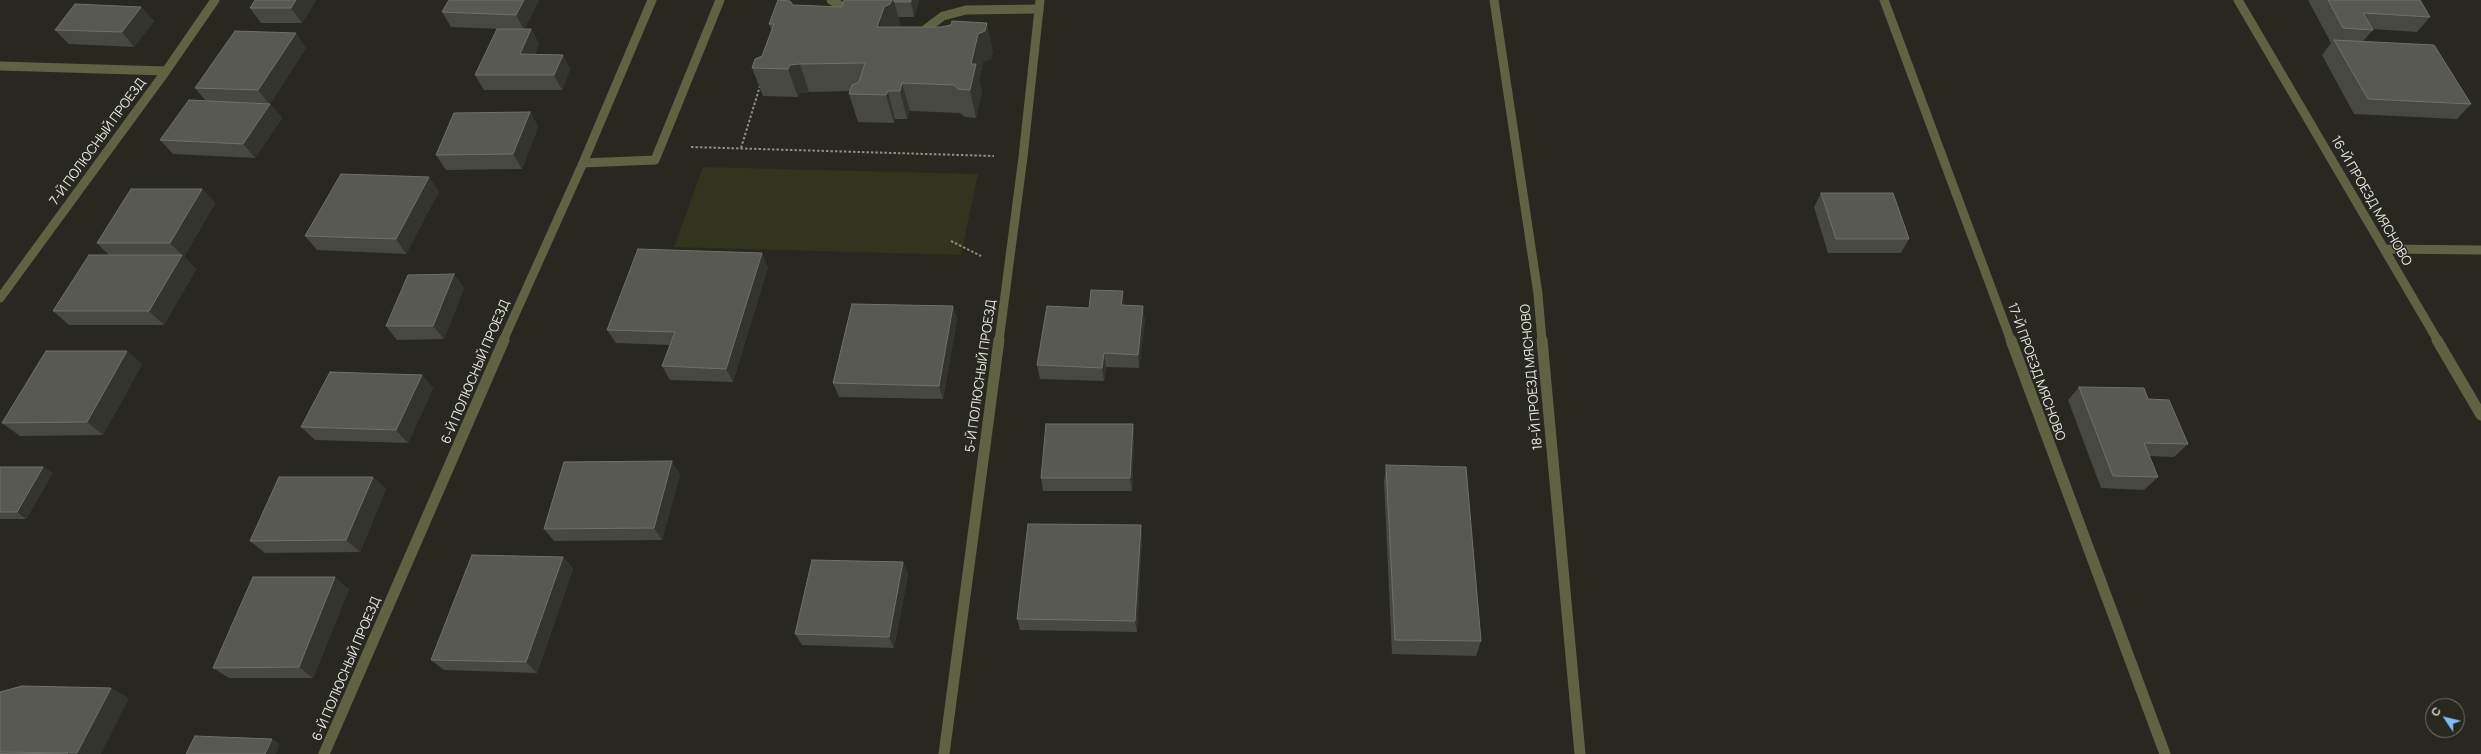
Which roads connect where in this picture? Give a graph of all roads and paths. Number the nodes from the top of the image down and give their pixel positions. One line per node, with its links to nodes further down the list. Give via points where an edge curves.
1 (215, 0): 12 (street, 7-Й ПОЛЮСНЫЙ ПРОЕЗД)
2 (652, 0): 17 (street, 6-Й ПОЛЮСНЫЙ ПРОЕЗД)
3 (720, 0): 14 (street)
4 (831, 0): 9 (street)
5 (1494, 0): 24 (street, 18-Й ПРОЕЗД МЯСНОВО, via 1538,294)
6 (1884, 0): 25 (street, 17-Й ПРОЕЗД МЯСНОВО)
7 (2238, 0): 18 (street, 16-Й ПРОЕЗД МЯСНОВО)
8 (1040, 5): 10 (street, via 966,10 943,16); 16 (street, 5-Й ПОЛЮСНЫЙ ПРОЕЗД)
9 (845, 8)
10 (927, 28)
11 (0, 66): 12 (street)
12 (166, 71): 20 (street, 7-Й ПОЛЮСНЫЙ ПРОЕЗД)
13 (762, 81): 15 (path)
14 (661, 146): 15 (path); 17 (street, via 655,160)
15 (741, 148): 16 (path)
16 (1023, 157): 23 (street, 5-Й ПОЛЮСНЫЙ ПРОЕЗД)
17 (583, 163): 22 (street, 6-Й ПОЛЮСНЫЙ ПРОЕЗД, via 553,226)
18 (2384, 249): 19 (street); 21 (street, 16-Й ПРОЕЗД МЯСНОВО)
19 (2481, 250)
20 (0, 298)
21 (2481, 415)
22 (324, 754)
23 (944, 754)
24 (1580, 754)
25 (2164, 754)

